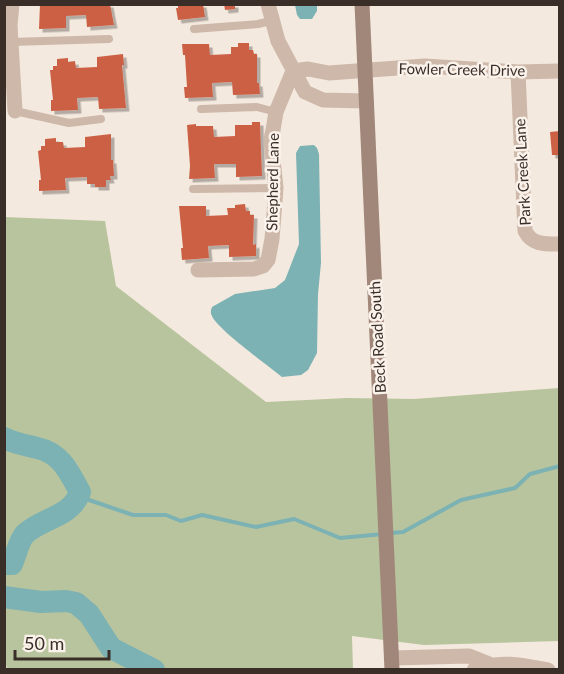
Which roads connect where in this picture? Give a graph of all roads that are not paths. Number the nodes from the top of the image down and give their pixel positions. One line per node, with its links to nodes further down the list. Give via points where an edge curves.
1 (12, 4): 7 (street)
2 (268, 4): 4 (street)
3 (362, 4): 8 (main road, Beck Road South)
4 (271, 21): 5 (lane); 9 (street)
5 (194, 29)
6 (109, 39): 7 (lane)
7 (11, 42): 14 (street)
8 (364, 70): 9 (street); 11 (street, Fowler Creek Drive, via 425,66); 12 (main road, Beck Road South)
9 (293, 71): 12 (street, via 305,92 323,100); 15 (street, Shepherd Lane)
10 (560, 71): 11 (street, Fowler Creek Drive)
11 (518, 72): 19 (street, Park Creek Lane, via 525,231 537,243)
12 (366, 100): 21 (main road, Beck Road South)
13 (201, 109): 15 (lane, via 257,107)
14 (15, 111): 16 (lane, via 69,123)
15 (276, 112): 17 (street, Shepherd Lane, via 272,140)
16 (101, 120)
17 (276, 188): 18 (lane); 20 (street, Shepherd Lane, via 272,239 264,266)
18 (193, 189)
19 (560, 244)
20 (198, 270)
21 (392, 664): 22 (street, via 469,656)
22 (489, 664): 23 (street); 24 (street, via 516,663)
23 (474, 669)
24 (548, 669)

